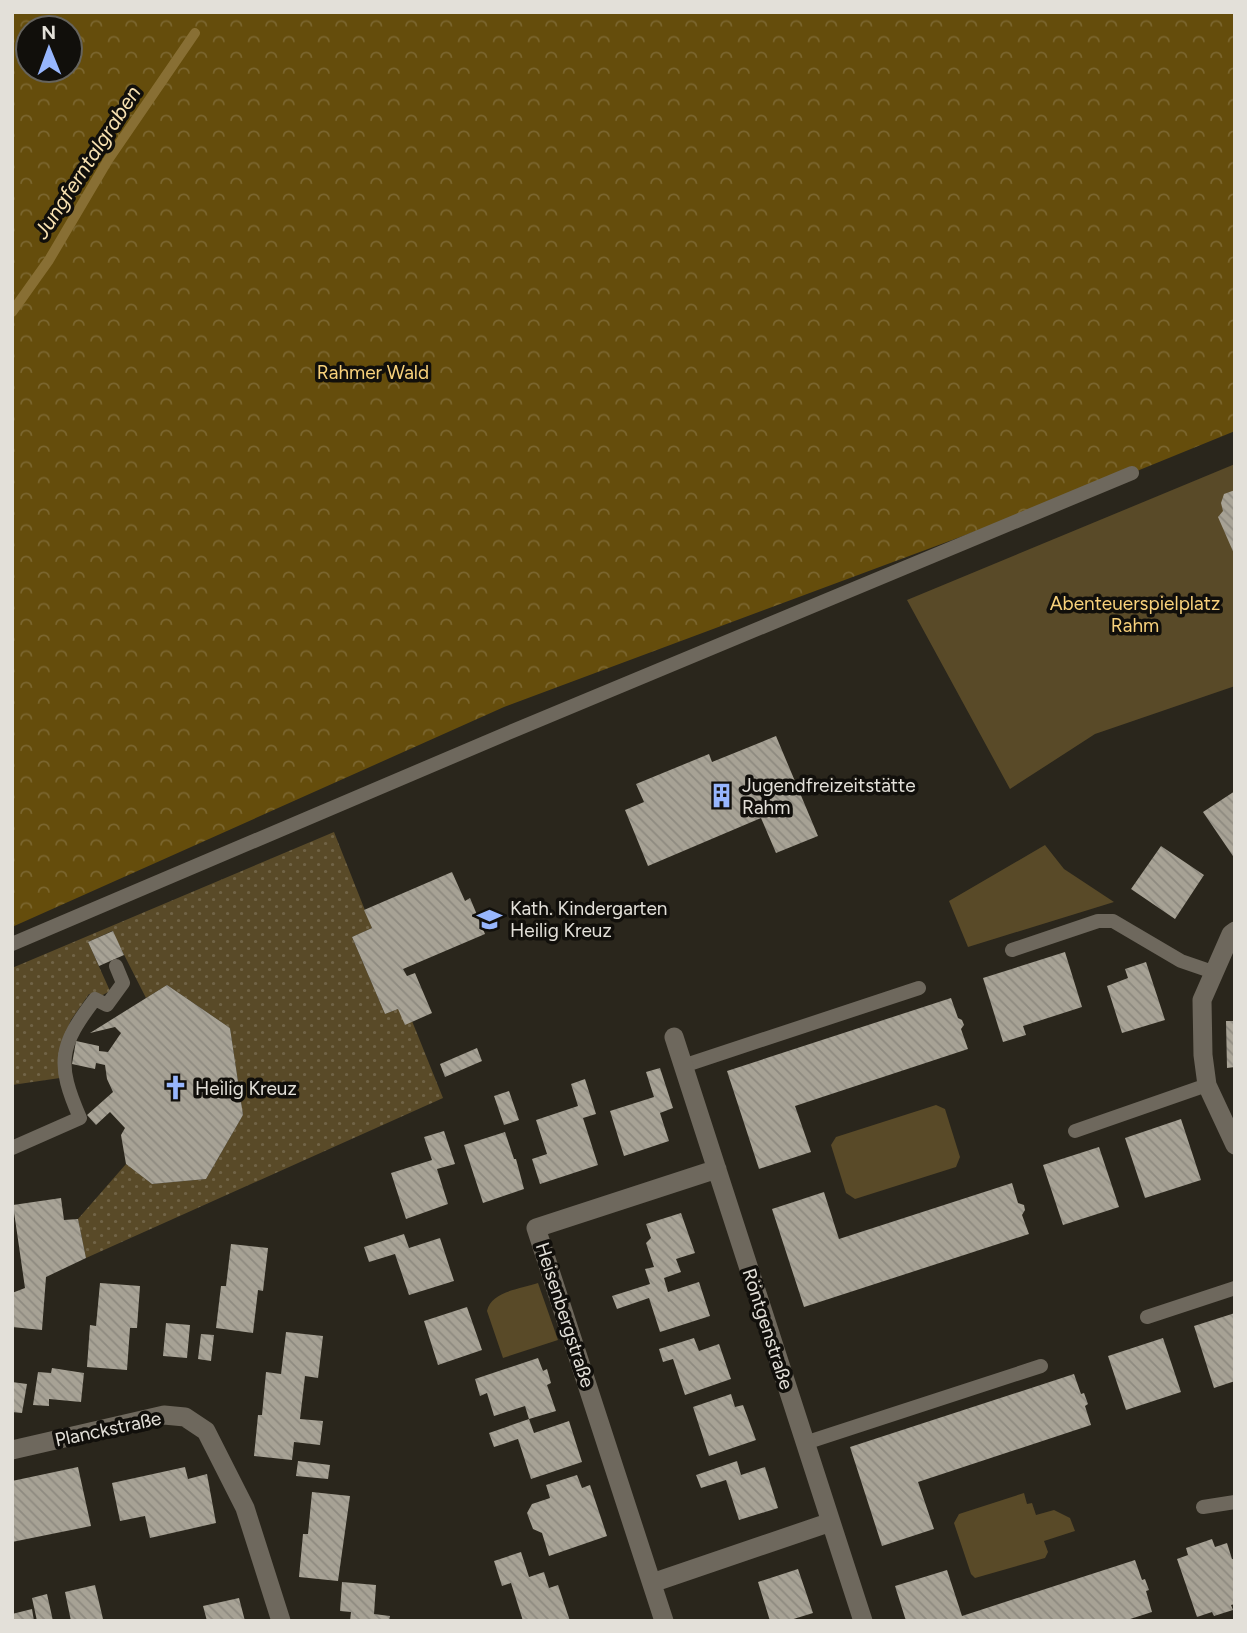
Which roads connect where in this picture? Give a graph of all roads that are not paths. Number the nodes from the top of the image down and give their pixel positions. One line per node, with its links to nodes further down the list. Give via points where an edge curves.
1 (1132, 473): 3 (lane)
2 (1235, 931): 6 (street)
3 (12, 944)
4 (1012, 950): 6 (lane, via 1098,921 1113,921 1181,961)
5 (116, 966): 13 (lane, via 123,983 107,1005 95,999 76,1025 64,1056 66,1085 80,1118)
6 (1213, 972): 10 (street, via 1202,1000)
7 (919, 988): 9 (lane)
8 (674, 1037): 9 (street, Röntgenstraße)
9 (683, 1066): 14 (street, Röntgenstraße)
10 (1208, 1085): 11 (lane); 12 (street)
11 (1075, 1130)
12 (1235, 1146)
13 (12, 1148)
14 (717, 1169): 18 (street, Röntgenstraße); 23 (street, Heisenbergstraße, via 536,1228)
15 (1235, 1289): 16 (lane)
16 (1147, 1317)
17 (1041, 1366): 18 (lane)
18 (805, 1443): 22 (street, Röntgenstraße)
19 (12, 1450): 24 (street, Planckstraße, via 164,1415 185,1417 206,1431 244,1508)
20 (1235, 1502): 21 (lane)
21 (1203, 1507)
22 (831, 1522): 23 (street); 26 (street, Röntgenstraße)
23 (652, 1583): 25 (street, Heisenbergstraße)
24 (281, 1621)
25 (664, 1621)
26 (863, 1621)

